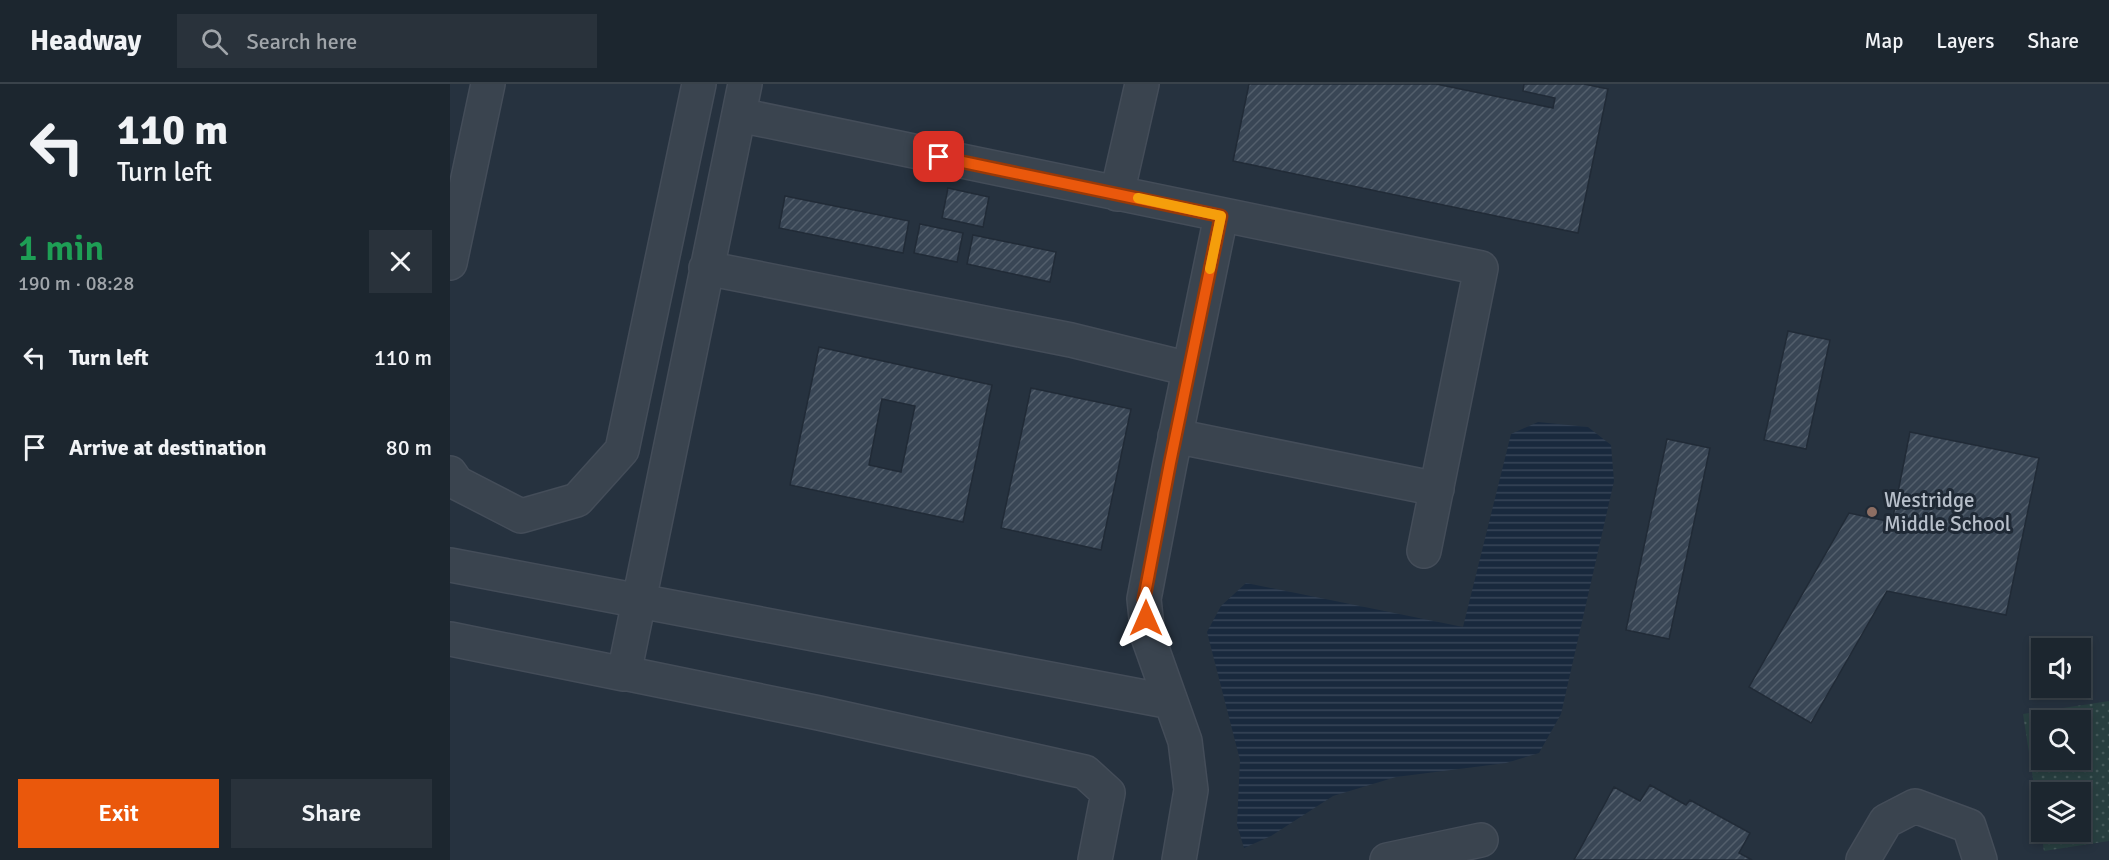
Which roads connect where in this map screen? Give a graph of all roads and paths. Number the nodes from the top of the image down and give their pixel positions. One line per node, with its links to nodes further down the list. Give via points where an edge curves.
1 (488, 84): 7 (street)
2 (699, 84): 11 (street, via 622,450 577,500 520,516 457,483)
3 (1142, 84): 5 (street)
4 (742, 99): 5 (street); 8 (street)
5 (1117, 194): 6 (street)
6 (1221, 216): 9 (street); 12 (street, via 1481,268)
7 (450, 263)
8 (706, 268): 9 (street, via 1071,340); 15 (street)
9 (1189, 369): 10 (street)
10 (1175, 436): 12 (street); 18 (street, via 1144,599 1148,638)
11 (450, 473)
12 (1437, 489): 13 (street)
13 (1425, 551)
14 (450, 566): 15 (street)
15 (638, 601): 17 (street); 18 (street)
16 (450, 639): 17 (street)
17 (624, 673): 20 (street, via 1085,772 1108,793)
18 (1171, 702): 21 (street, via 1185,741 1191,790)
19 (1481, 840): 22 (street)
20 (1095, 860)
21 (1179, 860)
22 (1387, 860)
23 (1863, 860): 24 (street, via 1886,820 1915,806 1969,826)
24 (1980, 860)

